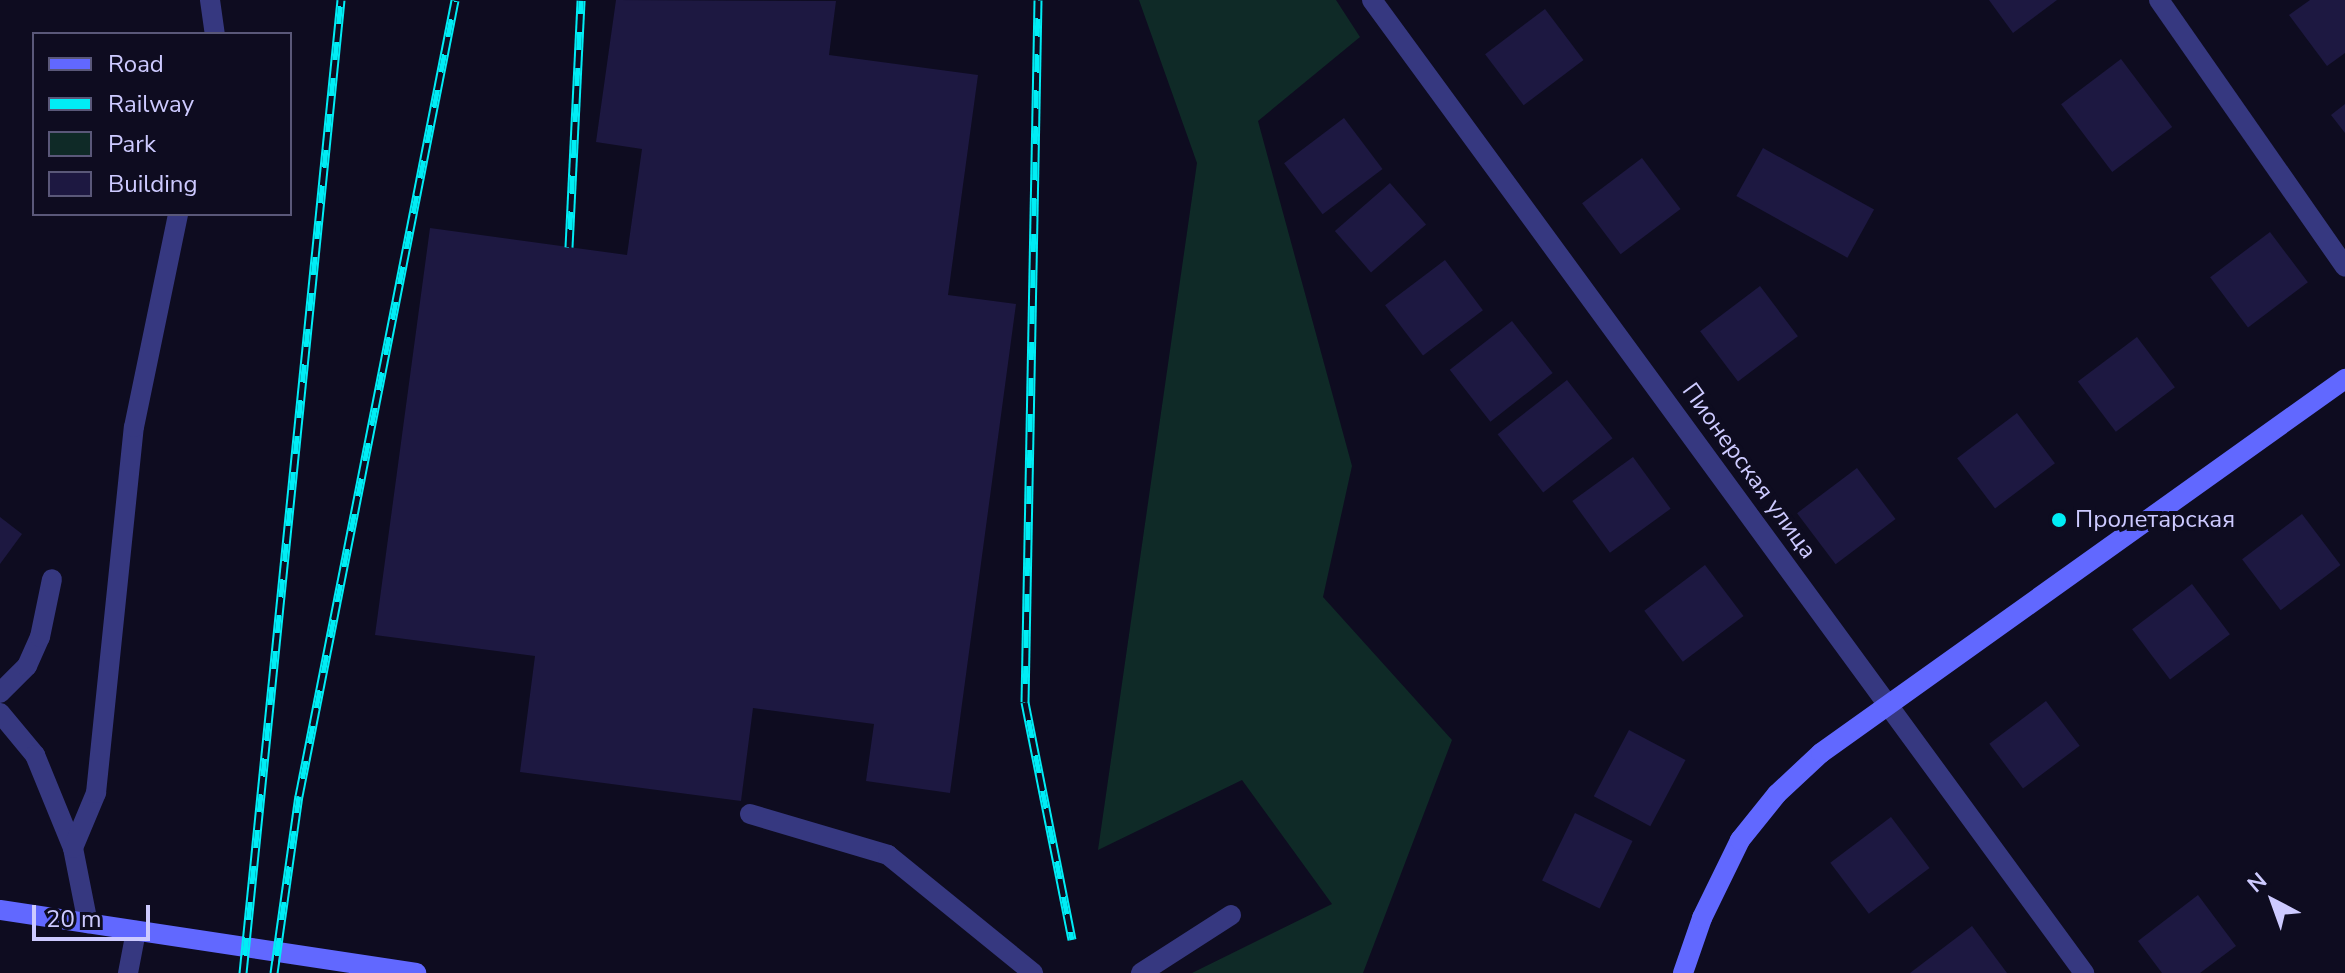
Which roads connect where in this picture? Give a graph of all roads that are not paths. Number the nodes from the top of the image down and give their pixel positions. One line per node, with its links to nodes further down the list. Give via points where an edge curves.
1 (210, 0): 4 (street)
2 (1372, 0): 10 (street, Пионерская улица)
3 (2159, 0): 6 (street)
4 (215, 32)
5 (178, 216): 13 (street, via 134,427 96,793)
6 (2345, 267)
7 (2345, 379): 10 (main road)
8 (52, 579): 9 (street, via 40,637 27,666)
9 (0, 693)
10 (1883, 704): 22 (main road, via 1788,784 1740,840 1702,918); 23 (street, Пионерская улица)
11 (0, 713): 13 (street, via 35,755)
12 (750, 814): 20 (street, via 888,855)
13 (73, 848): 16 (street)
14 (0, 910): 16 (main road)
15 (1231, 915): 21 (street)
16 (88, 924): 17 (main road)
17 (136, 931): 18 (street); 19 (main road)
18 (128, 973)
19 (416, 973)
20 (1033, 973)
21 (1141, 973)
22 (1683, 973)
23 (2084, 973)

